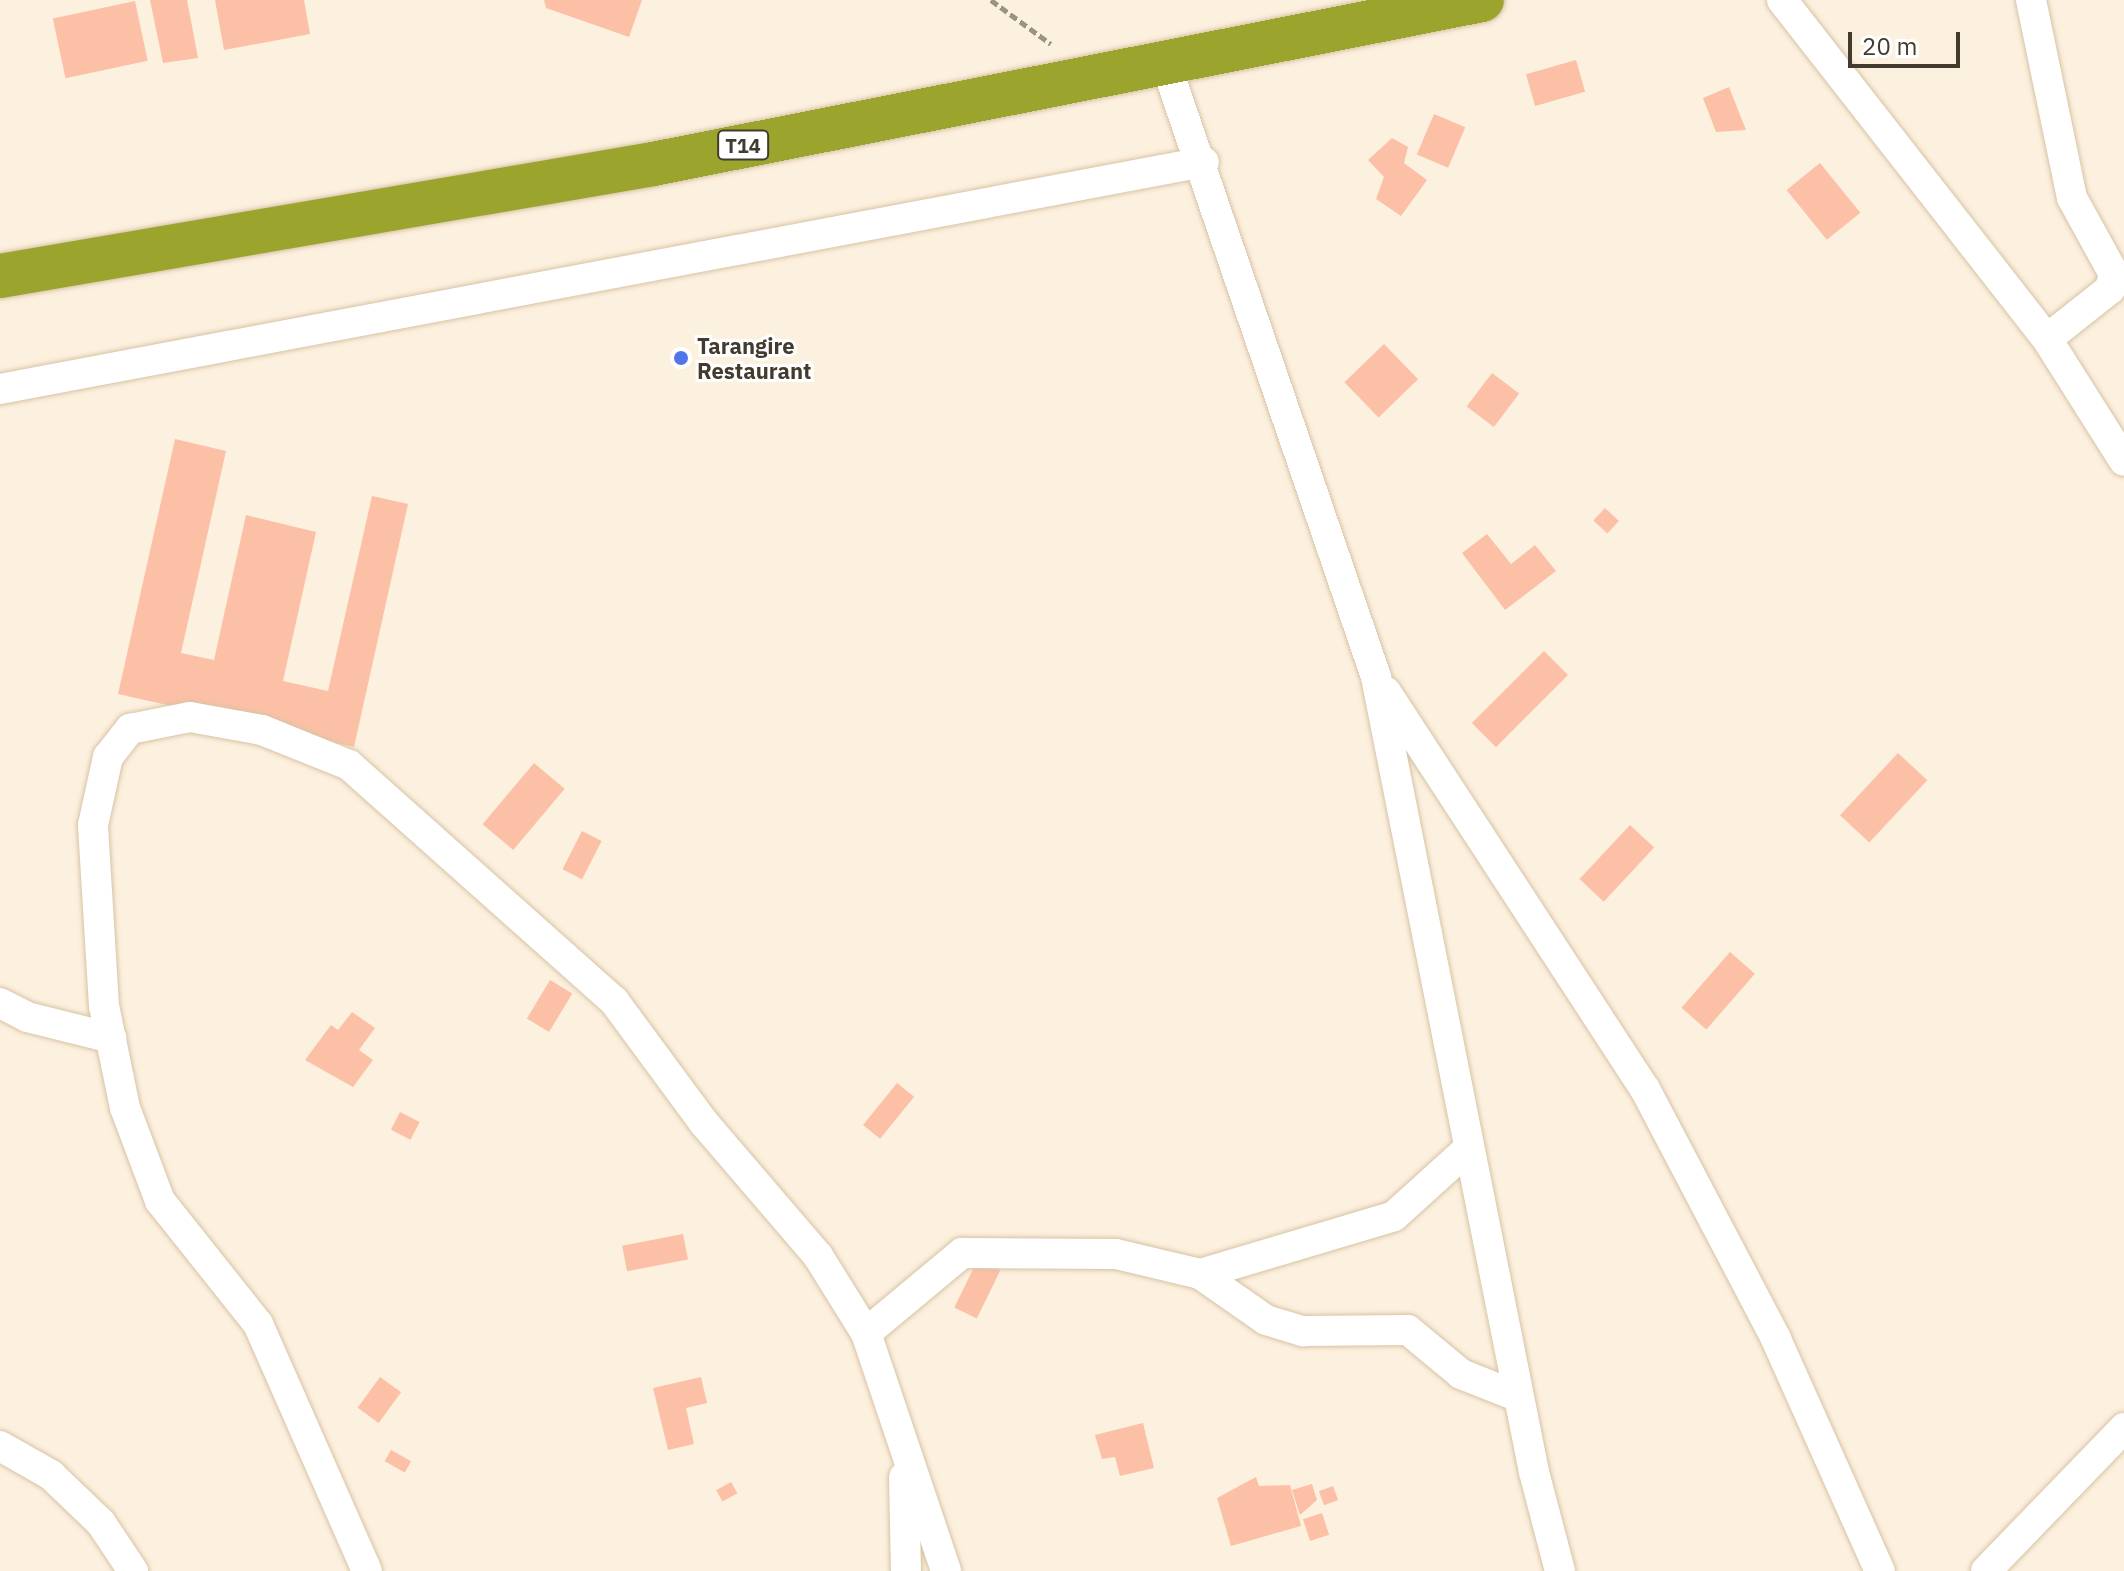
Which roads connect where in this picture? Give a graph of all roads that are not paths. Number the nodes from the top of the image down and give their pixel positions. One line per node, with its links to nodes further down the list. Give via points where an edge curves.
1 (1480, 0): 4 (highway, T14)
2 (1782, 0): 7 (street)
3 (2031, 0): 7 (street, via 2072,198 2114,274 2110,289)
4 (1165, 62): 5 (street); 6 (highway, T14, via 653,164)
5 (1204, 162): 8 (street); 10 (street)
6 (0, 276)
7 (2047, 339): 9 (street)
8 (0, 389)
9 (2124, 461)
10 (1376, 677): 13 (street); 25 (street, via 1645,1089 1776,1339)
11 (0, 1003): 12 (street, via 27,1017)
12 (111, 1038): 15 (street, via 93,825 108,757 130,729 190,717 262,730 349,765 614,1001 704,1123 818,1256); 21 (street, via 125,1108 160,1201 258,1324)
13 (1467, 1150): 14 (street, via 1394,1216); 16 (street)
14 (1200, 1274): 15 (street, via 1116,1254 976,1249 947,1260); 16 (street, via 1266,1320 1303,1331 1408,1330 1461,1374)
15 (866, 1333): 19 (street)
16 (1519, 1397): 24 (street)
17 (2124, 1428): 26 (street)
18 (0, 1446): 20 (street, via 51,1475 101,1523)
19 (904, 1446): 22 (street); 23 (street)
20 (133, 1571)
21 (367, 1571)
22 (906, 1571)
23 (946, 1571)
24 (1560, 1571)
25 (1880, 1571)
26 (1986, 1571)

